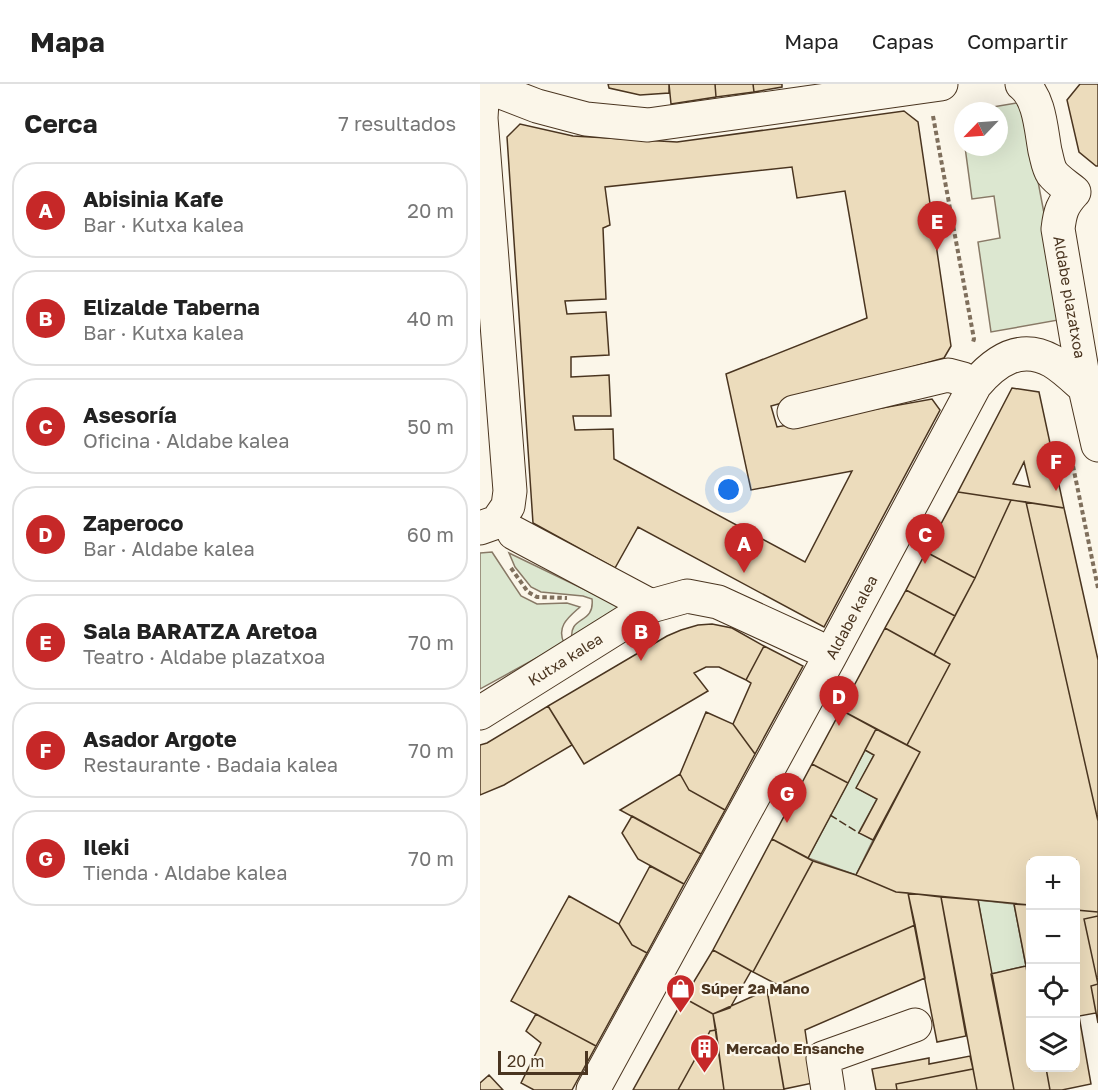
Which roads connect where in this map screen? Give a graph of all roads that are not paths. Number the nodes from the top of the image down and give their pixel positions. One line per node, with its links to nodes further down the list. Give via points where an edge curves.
1 (1022, 84): 4 (street, Aldabe plazatxoa, via 1035,102 1052,173 1062,183)
2 (481, 85): 3 (street, via 586,119 648,125); 9 (street, via 510,491 508,506 497,522)
3 (937, 99)
4 (1086, 190): 6 (street, Aldabe plazatxoa, via 1066,200 1058,230)
5 (975, 385): 6 (street, Aldabe kalea, via 995,364 1019,353 1036,354 1052,362); 7 (street, via 948,375); 15 (street, Aldabe kalea)
6 (1086, 388): 8 (street, Aldabe plazatxoa)
7 (794, 412)
8 (1098, 445)
9 (480, 528)
10 (514, 533): 11 (street)
11 (651, 606): 12 (street, Kutxa kalea, via 687,596 718,602); 13 (street, Kutxa kalea)
12 (816, 647)
13 (480, 713)
14 (915, 1025): 16 (street, via 823,1058)
15 (593, 1090)
16 (828, 1090)

